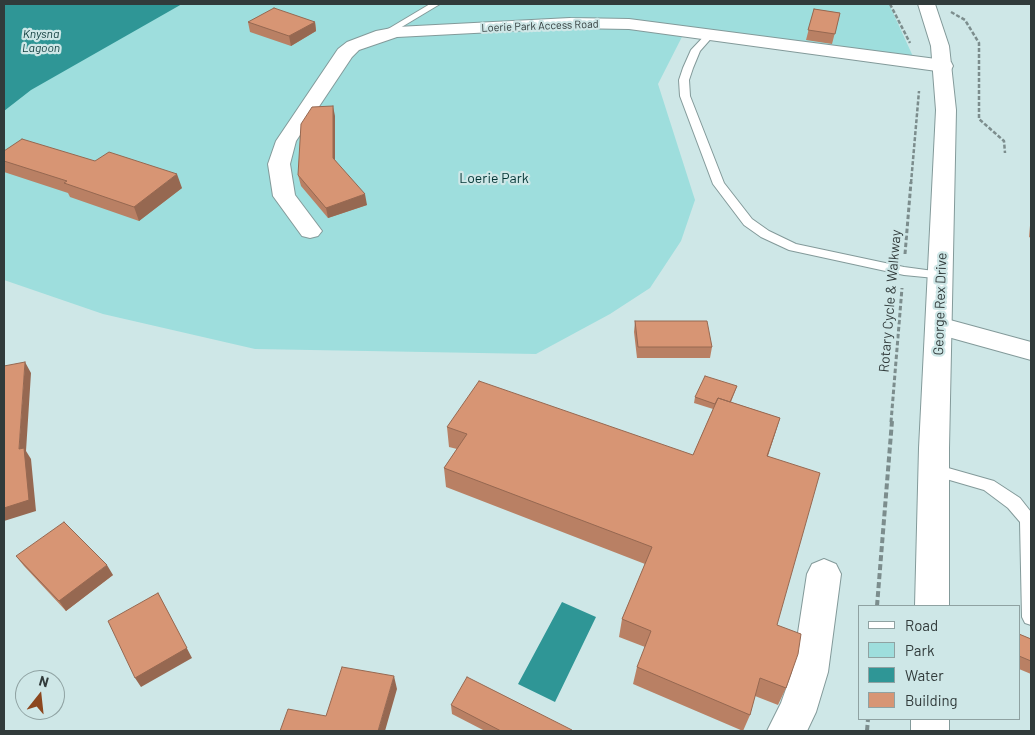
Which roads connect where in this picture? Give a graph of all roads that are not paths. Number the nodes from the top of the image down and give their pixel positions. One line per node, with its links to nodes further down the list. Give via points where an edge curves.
1 (436, 4): 4 (lane)
2 (936, 6): 5 (street, George Rex Drive)
3 (711, 34): 4 (street, Loerie Park Access Road, via 596,23); 5 (street, Loerie Park Access Road); 7 (lane, via 696,50 688,68 684,80 685,96 720,184 748,222 794,247)
4 (382, 35): 6 (street, Loerie Park Access Road, via 353,46 345,53 286,141 279,164 284,196)
5 (944, 66): 7 (street, George Rex Drive, via 946,110)
6 (310, 231)
7 (941, 276): 8 (street, George Rex Drive)
8 (939, 326): 9 (street); 10 (street, George Rex Drive)
9 (1031, 352)
10 (934, 470): 12 (street, George Rex Drive); 13 (lane, via 989,485 1014,502 1026,517)
11 (824, 574): 14 (street, via 810,672 797,712)
12 (932, 605)
13 (1031, 617)
14 (786, 731)

